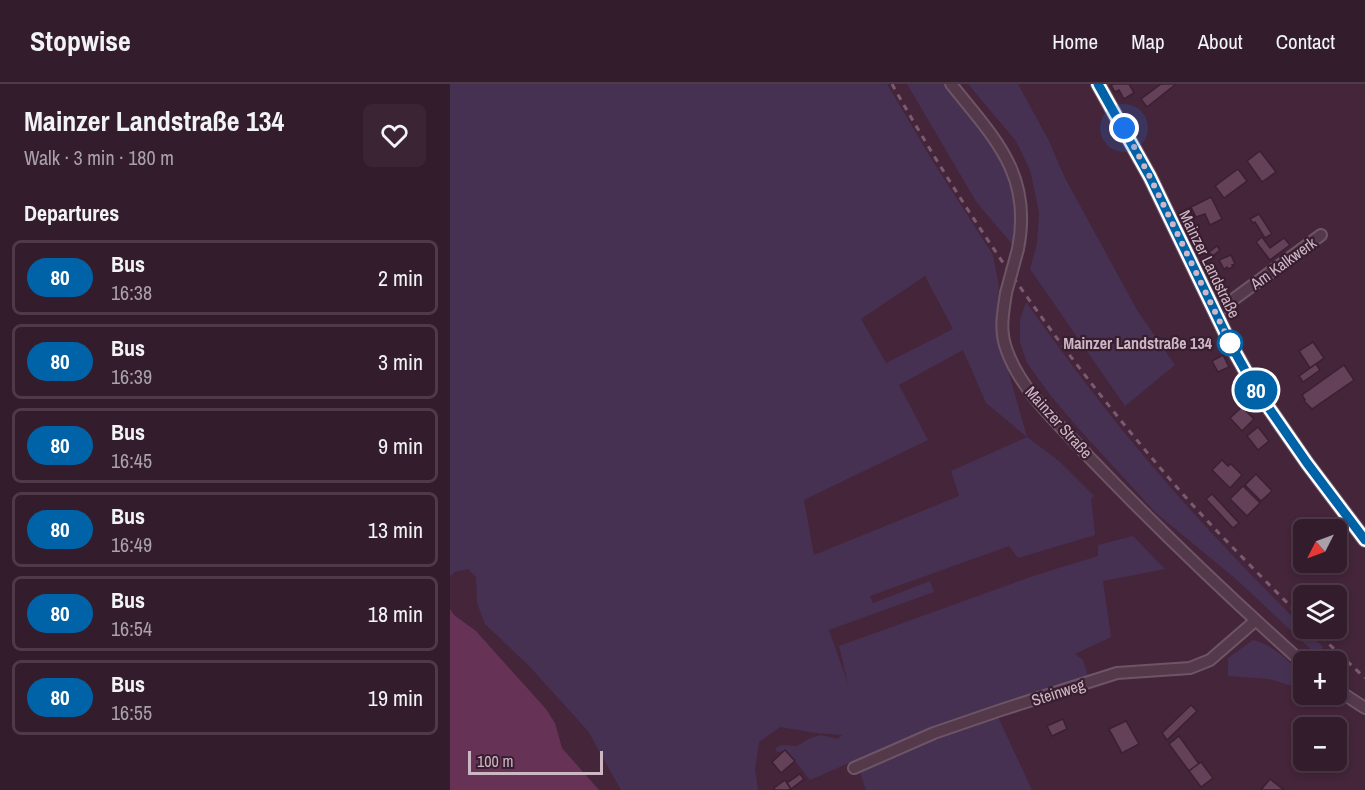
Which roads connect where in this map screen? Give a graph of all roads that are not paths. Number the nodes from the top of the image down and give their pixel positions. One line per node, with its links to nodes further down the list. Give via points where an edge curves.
1 (951, 84): 6 (street, Mainzer Straße, bridge, via 1006,156 1020,197 1022,232 1002,317 1002,334 1018,375 1133,502)
2 (1098, 84): 4 (main road, Mainzer Landstraße, via 1150,177)
3 (1321, 235): 4 (street, Am Kalkwerk)
4 (1215, 313): 5 (main road, Mainzer Landstraße, via 1260,396)
5 (1365, 540)
6 (1255, 621): 7 (street, Mainzer Straße); 10 (street, Steinweg, via 1210,660 1190,668 1117,673 934,733)
7 (1293, 654)
8 (1347, 696): 9 (street)
9 (1365, 708)
10 (854, 768)

